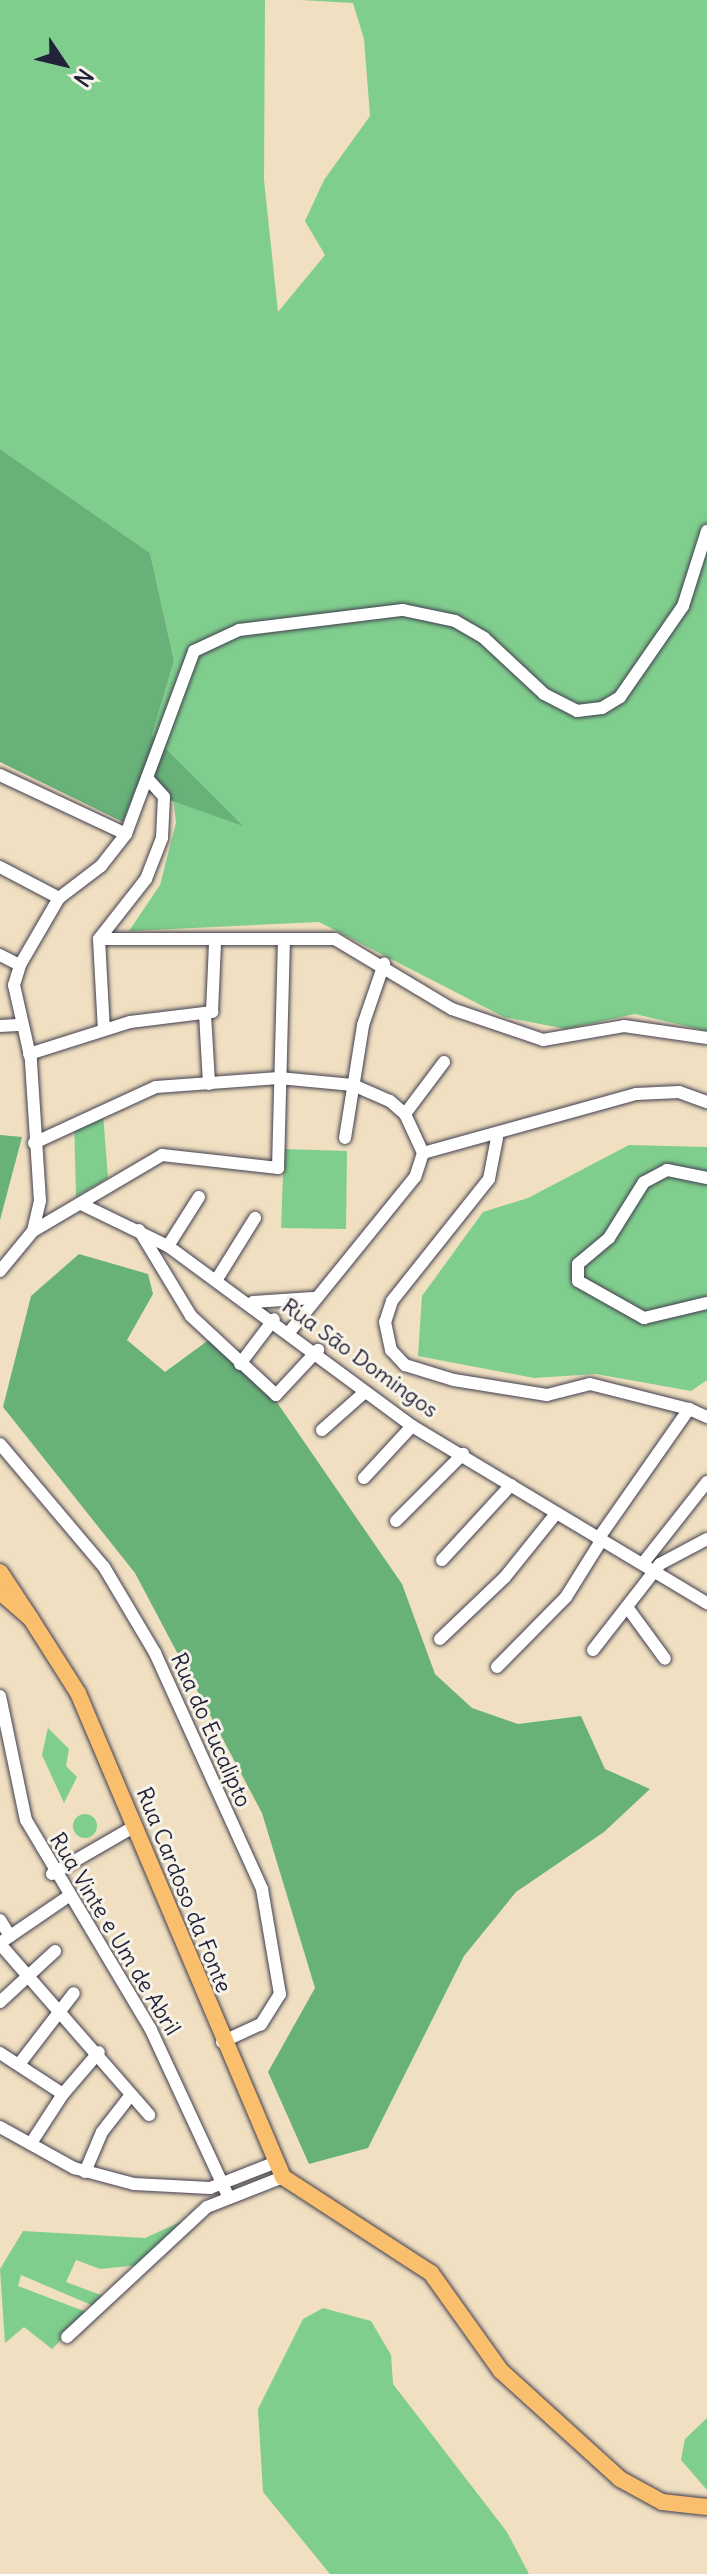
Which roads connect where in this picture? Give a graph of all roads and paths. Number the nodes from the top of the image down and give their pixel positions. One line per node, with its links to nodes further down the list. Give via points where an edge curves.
1 (707, 531): 3 (street, via 683,606 620,697 602,708 577,711 544,694 464,627 403,610 239,630 194,651)
2 (0, 775): 4 (street)
3 (147, 778): 4 (street); 7 (street, via 164,797 162,838 146,879)
4 (126, 834): 6 (street, via 101,866)
5 (0, 867): 6 (street)
6 (59, 898): 12 (street)
7 (99, 939): 9 (street); 16 (street)
8 (284, 940): 9 (street); 11 (street, via 335,939); 20 (street)
9 (215, 944): 13 (street, via 212,1012)
10 (0, 955): 12 (street)
11 (384, 964): 17 (street, via 452,1009 543,1040 624,1026); 22 (street)
12 (20, 965): 14 (street, via 14,985)
13 (205, 1014): 16 (street); 21 (street)
14 (22, 1025): 15 (street); 18 (street)
15 (0, 1026)
16 (104, 1030): 18 (street)
17 (707, 1038)
18 (29, 1054): 27 (street)
19 (444, 1062): 24 (street)
20 (279, 1078): 21 (street); 22 (street); 31 (street, via 278,1168 162,1155)
21 (209, 1084): 27 (street, via 156,1087)
22 (353, 1085): 24 (street); 25 (street)
23 (707, 1102): 26 (street, via 679,1092 636,1094)
24 (405, 1114): 28 (street)
25 (345, 1138)
26 (497, 1138): 28 (street); 46 (street, via 489,1179 392,1301 385,1322 391,1350 405,1365 454,1380 547,1395 590,1384)
27 (34, 1143): 34 (street, via 40,1201)
28 (423, 1153): 38 (street, via 415,1177)
29 (707, 1178): 40 (street, via 667,1170 644,1182 609,1238 578,1264 578,1281 644,1318)
30 (199, 1197): 35 (street)
31 (81, 1204): 33 (street, Rua São Domingos); 34 (street)
32 (255, 1218): 37 (street)
33 (139, 1230): 35 (street, Rua São Domingos); 44 (street, via 191,1316)
34 (33, 1231): 36 (street)
35 (168, 1246): 37 (street, Rua São Domingos)
36 (0, 1271)
37 (217, 1279): 39 (street, Rua São Domingos)
38 (313, 1298): 39 (street); 42 (street)
39 (250, 1302): 41 (street, Rua São Domingos)
40 (707, 1303)
41 (274, 1319): 42 (street, Rua São Domingos); 44 (street)
42 (291, 1330): 43 (street, Rua São Domingos)
43 (318, 1350): 44 (street, via 276,1395); 45 (street, Rua São Domingos)
44 (240, 1364)
45 (365, 1392): 48 (street, Rua São Domingos); 49 (street)
46 (689, 1409): 47 (street); 58 (street)
47 (707, 1417)
48 (412, 1426): 51 (street, Rua São Domingos); 52 (street)
49 (322, 1430)
50 (0, 1444): 81 (street, Rua do Eucalipto, via 104,1567 155,1653 262,1889 279,1957 280,1994 269,2018)
51 (463, 1454): 54 (street, Rua São Domingos); 56 (street)
52 (364, 1478)
53 (707, 1482): 60 (street)
54 (511, 1485): 55 (street, Rua São Domingos); 59 (street)
55 (554, 1516): 58 (street, Rua São Domingos); 66 (street, via 505,1577)
56 (396, 1521)
57 (707, 1539): 60 (street)
58 (599, 1540): 60 (street, Rua São Domingos); 69 (street, via 566,1597)
59 (442, 1560)
60 (649, 1565): 63 (street, Rua São Domingos); 64 (street)
61 (0, 1572): 65 (main road, Rua Cardoso da Fonte)
62 (0, 1592): 65 (main road, Rua Cardoso da Fonte)
63 (707, 1603)
64 (627, 1607): 67 (street); 68 (street)
65 (31, 1619): 71 (main road, Rua Cardoso da Fonte, via 78,1693)
66 (440, 1639)
67 (593, 1650)
68 (665, 1659)
69 (497, 1667)
70 (0, 1696): 72 (street, Rua Vinte e Um de Abril, via 26,1820)
71 (135, 1826): 72 (street); 81 (main road, Rua Cardoso da Fonte)
72 (52, 1874): 73 (street, Rua Vinte e Um de Abril)
73 (66, 1898): 75 (street); 92 (street, Rua Vinte e Um de Abril, via 151,2030)
74 (0, 1920): 75 (street)
75 (3, 1941): 77 (street)
76 (55, 1951): 77 (street)
77 (25, 1975): 79 (street); 80 (street)
78 (74, 1993): 80 (street)
79 (0, 2002)
80 (60, 2011): 82 (street); 84 (street)
81 (222, 2042): 91 (main road, Rua Cardoso da Fonte)
82 (99, 2052): 85 (street); 86 (street)
83 (0, 2053): 84 (street)
84 (20, 2063): 85 (street)
85 (63, 2094): 89 (street)
86 (130, 2096): 87 (street); 90 (street, via 102,2132)
87 (149, 2115)
88 (0, 2127): 89 (street)
89 (31, 2143): 90 (street)
90 (85, 2172): 92 (street, via 160,2187)
91 (281, 2174): 92 (street); 93 (street); 95 (main road, via 431,2273 501,2371 620,2479 662,2502)
92 (222, 2183): 93 (street, Rua Vinte e Um de Abril)
93 (229, 2198): 94 (street, via 207,2207)
94 (67, 2337)
95 (707, 2507)

